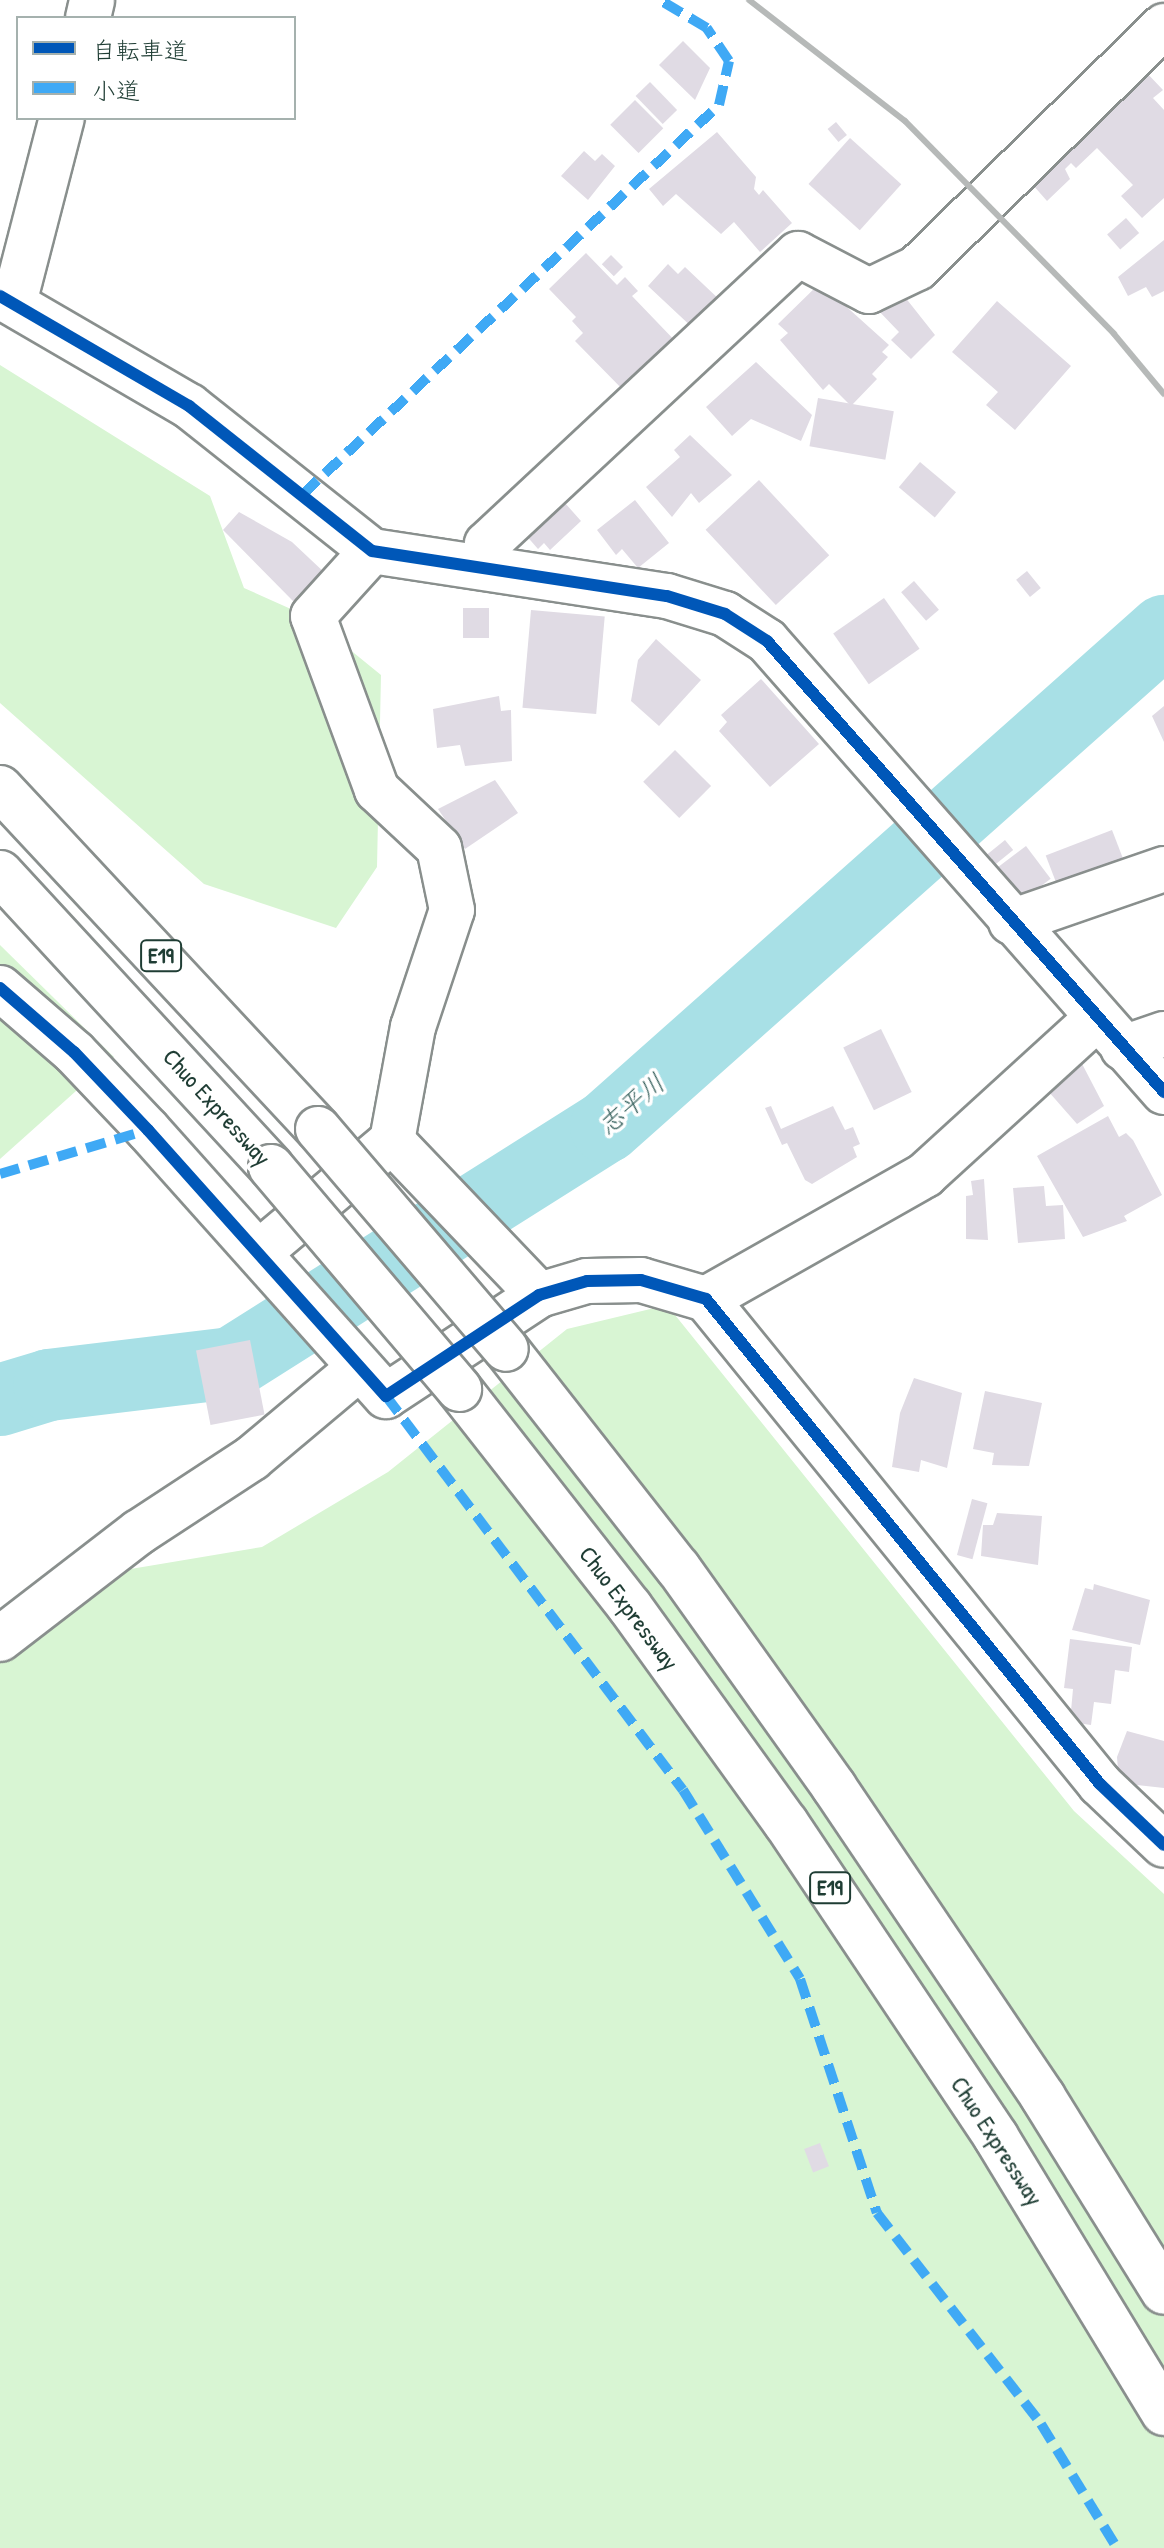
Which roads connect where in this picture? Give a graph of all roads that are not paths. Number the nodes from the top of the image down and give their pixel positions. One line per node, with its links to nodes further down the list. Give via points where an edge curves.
1 (1164, 26): 5 (main road, via 917,268 869,291 798,254 487,544)
2 (61, 120): 3 (main road)
3 (7, 300): 4 (main road, via 189,406)
4 (372, 551): 5 (main road); 14 (main road, via 313,616 377,790 439,848 452,910 413,1027)
5 (485, 566): 9 (main road, via 667,596 725,614 767,641)
6 (0, 788): 21 (main road, E19, bridge, via 318,1129 506,1349 678,1568 834,1787 1043,2097)
7 (1164, 869): 9 (main road)
8 (0, 873): 22 (main road, Chuo Expressway / E19, bridge, via 271,1167 459,1389 630,1607 786,1823 996,2137)
9 (1011, 922): 11 (main road)
10 (0, 988): 15 (main road, via 74,1052)
11 (1109, 1033): 12 (main road); 13 (main road); 17 (main road, via 925,1175)
12 (1164, 1034)
13 (1164, 1092)
14 (392, 1141): 15 (main road); 16 (main road)
15 (262, 1250): 18 (main road)
16 (539, 1295): 17 (main road, via 587,1281 641,1280); 18 (main road, via 386,1396)
17 (706, 1299): 20 (main road, via 1100,1784)
18 (358, 1369): 19 (main road, via 252,1458 139,1532)
19 (0, 1639)
20 (1164, 1845)
21 (1164, 2292)
22 (1164, 2413)

